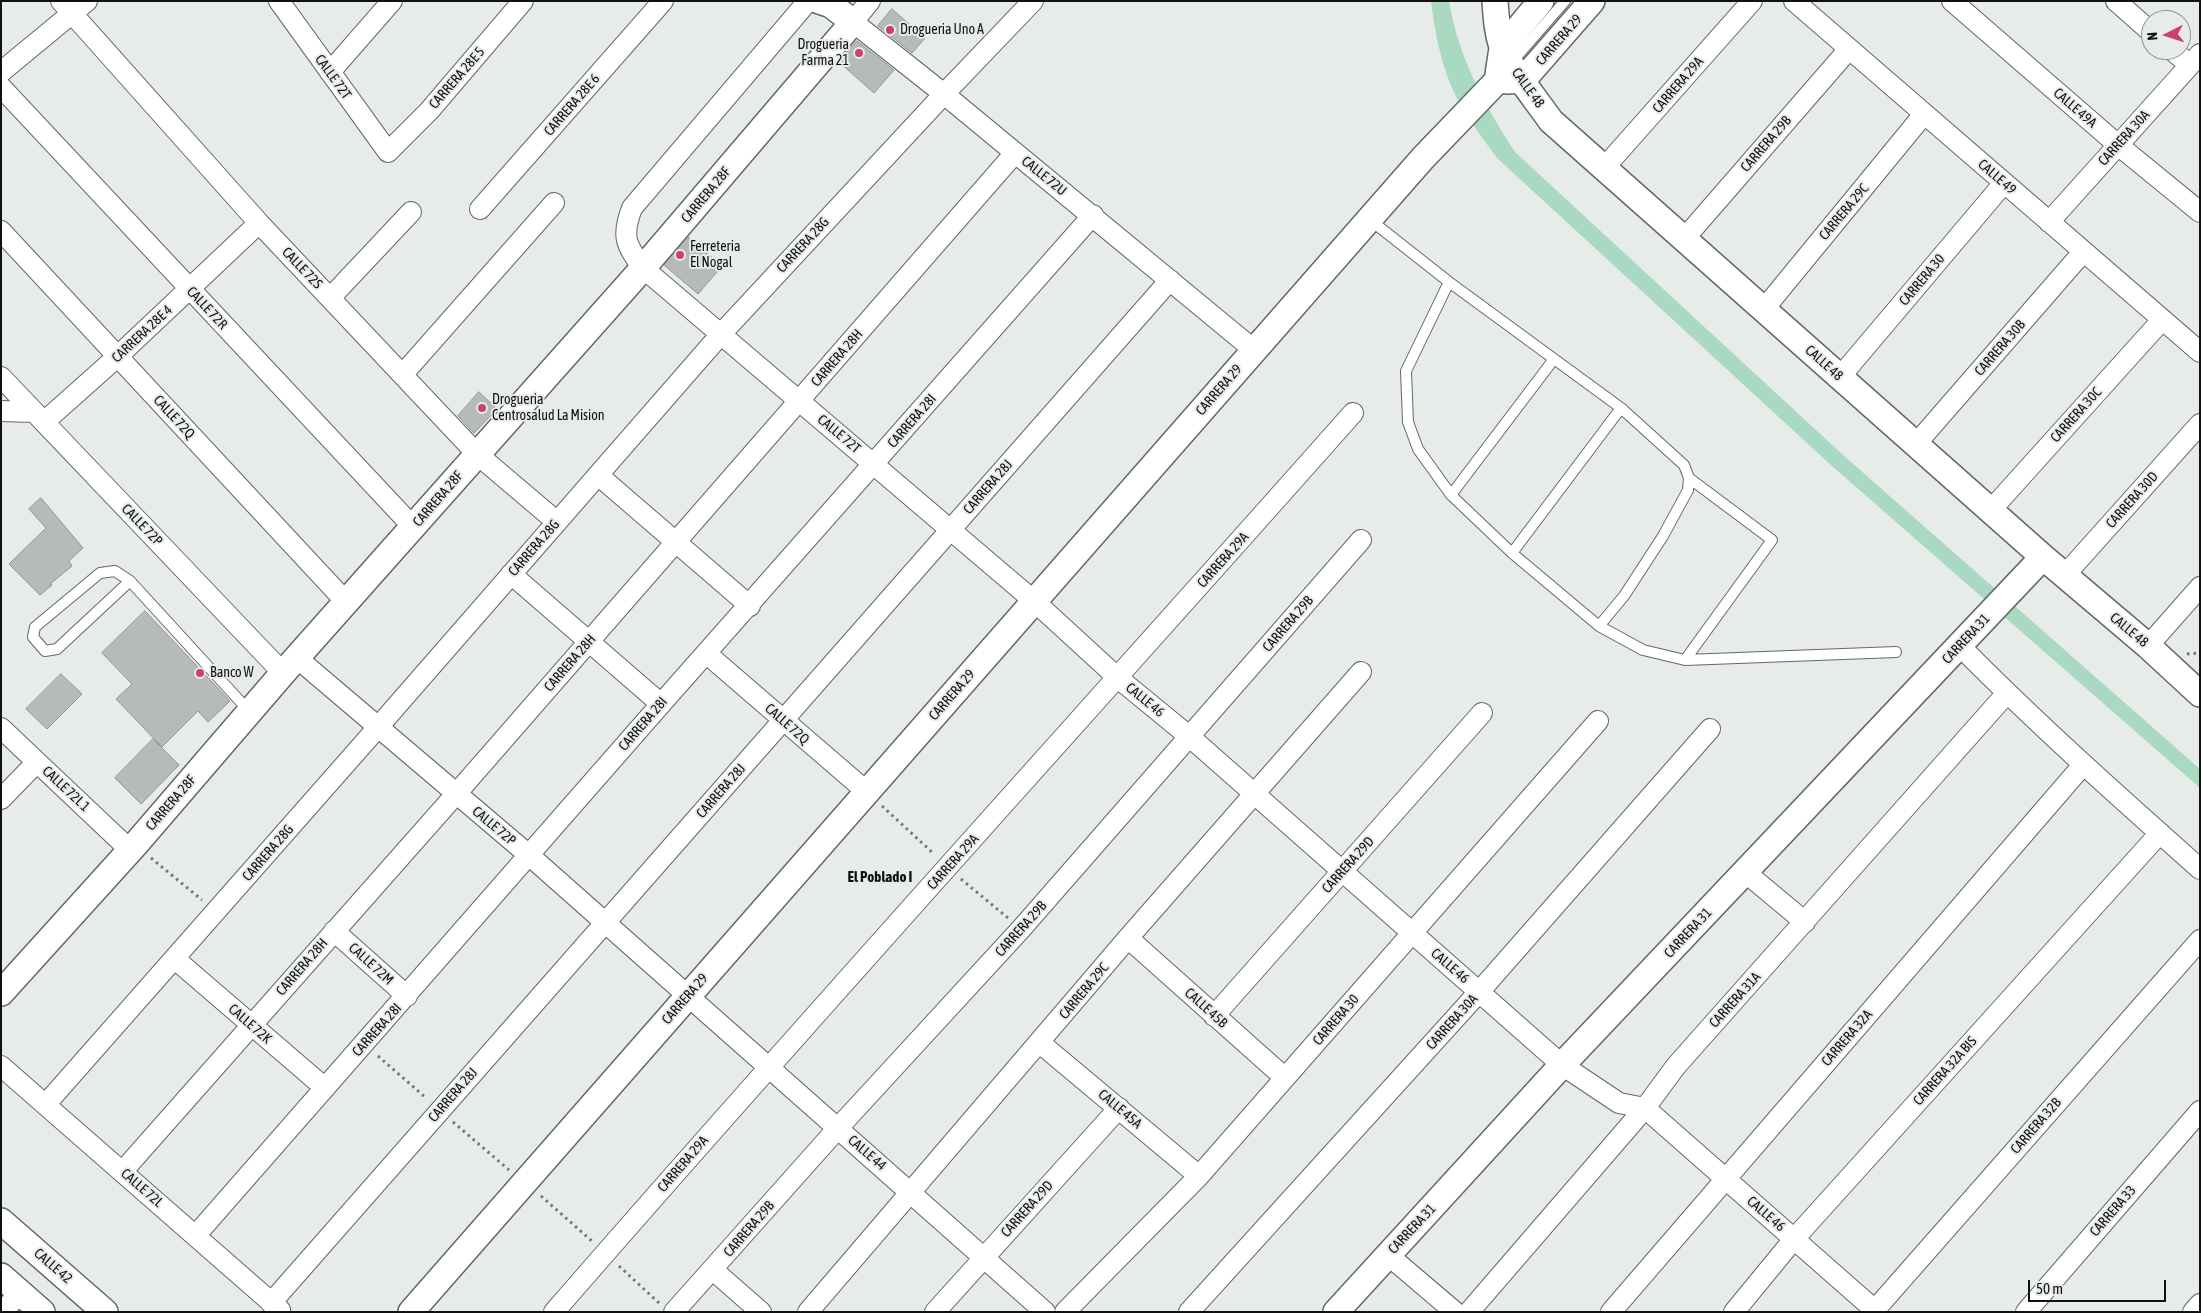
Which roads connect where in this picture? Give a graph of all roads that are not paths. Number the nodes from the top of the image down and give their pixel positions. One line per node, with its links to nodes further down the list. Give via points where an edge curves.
1 (87, 1): 17 (street)
2 (392, 1): 23 (street)
3 (523, 1): 29 (street, CARRERA 28E 5, via 429,111)
4 (663, 1): 34 (street, CARRERA 28E 6)
5 (870, 1): 18 (street, CARRERA 28F)
6 (1033, 1): 26 (street, CARRERA 28G)
7 (1495, 1): 24 (street, CALLE 48)
8 (1541, 1): 24 (street, CARRERA 29)
9 (1565, 1): 24 (lane)
10 (1592, 1): 24 (street, CARRERA 29)
11 (1752, 1): 31 (street, CARRERA 29A)
12 (1794, 1): 20 (street, CALLE 49)
13 (1952, 1): 28 (street, CALLE 49A)
14 (2116, 1): 19 (street)
15 (280, 2): 23 (street, CALLE 72T)
16 (822, 2): 18 (street, CALLE 72U); 44 (street, CALLE 72T, via 632,208 626,235 629,248)
17 (66, 8): 22 (street); 40 (street, CALLE 72S)
18 (852, 22): 26 (street, CALLE 72U); 44 (street, CARRERA 28F)
19 (2141, 23)
20 (1848, 49): 27 (street, CALLE 49); 42 (street, CARRERA 29B)
21 (2195, 60): 28 (street, CARRERA 30A)
22 (1, 72)
23 (330, 72): 29 (street, CALLE 72T)
24 (1504, 72): 31 (street, CALLE 48, via 1551,121); 38 (street, CARRERA 29)
25 (1, 87): 47 (street, CALLE 72R)
26 (944, 94): 30 (street, CALLE 72U); 51 (street, CARRERA 28G)
27 (1924, 114): 32 (street, CALLE 49); 49 (street, CARRERA 29C)
28 (2118, 145): 36 (street, CALLE 49A); 39 (street, CARRERA 30A)
29 (388, 152)
30 (1016, 153): 37 (street, CALLE 72U); 59 (street, CARRERA 28H)
31 (1604, 168): 42 (street, CALLE 48)
32 (2004, 183): 39 (street, CALLE 49); 57 (street, CARRERA 30)
33 (554, 203): 56 (street)
34 (480, 209)
35 (411, 212): 48 (street)
36 (2200, 212)
37 (1093, 215): 45 (street, CALLE 72U); 67 (street, CARRERA 28I)
38 (1369, 220): 46 (lane); 52 (street, CARRERA 29)
39 (2049, 222): 43 (street, CALLE 49)
40 (259, 223): 47 (street, CARRERA 28E 4); 48 (street, CALLE 72S)
41 (1, 230): 54 (street, CALLE 72Q)
42 (1684, 239): 49 (street, CALLE 48)
43 (2083, 252): 50 (street, CALLE 49); 65 (street, CARRERA 30B)
44 (643, 268): 51 (street, CALLE 72T); 66 (street, CARRERA 28F)
45 (1170, 280): 52 (street, CALLE 72U); 74 (street, CARRERA 28J)
46 (1449, 282): 55 (lane); 70 (lane, via 1406,371 1408,422 1418,449)
47 (190, 289): 54 (street, CARRERA 28E 4); 73 (street, CALLE 72R)
48 (330, 297): 56 (street, CALLE 72S)
49 (1764, 309): 57 (street, CALLE 48)
50 (2162, 320): 53 (street, CALLE 49); 71 (street, CARRERA 30C)
51 (721, 334): 59 (street, CALLE 72T); 68 (street, CARRERA 28G)
52 (1254, 350): 83 (street, CARRERA 29)
53 (2200, 352)
54 (118, 357): 63 (street, CARRERA 28E 4); 84 (street, CALLE 72Q)
55 (1554, 358): 60 (lane); 70 (lane)
56 (403, 374): 66 (street, CALLE 72S)
57 (1840, 376): 65 (street, CALLE 48)
58 (1, 377): 63 (street, CALLE 72P)
59 (800, 401): 67 (street, CALLE 72T); 76 (street, CARRERA 28H)
60 (1621, 408): 69 (lane, via 1684,465); 77 (lane)
61 (1, 411): 63 (street)
62 (1353, 413): 95 (street, CARRERA 29A)
63 (39, 417): 93 (street, CALLE 72P)
64 (2200, 424): 80 (street, CARRERA 30D)
65 (1916, 444): 71 (street, CALLE 48)
66 (478, 455): 72 (street, CALLE 72S); 73 (street, CARRERA 28F)
67 (875, 463): 74 (street, CALLE 72T); 85 (street, CARRERA 28I)
68 (598, 475): 72 (street, CARRERA 28G); 76 (street)
69 (1689, 478): 86 (lane, via 1688,490 1663,536 1624,596); 92 (lane, via 1772,540)
70 (1451, 495): 77 (lane)
71 (1990, 511): 78 (street, CALLE 48)
72 (557, 522): 79 (street, CARRERA 28G)
73 (414, 528): 84 (street, CARRERA 28F)
74 (951, 530): 83 (street, CALLE 72T); 101 (street, CARRERA 28J)
75 (1361, 540): 106 (street, CARRERA 29B)
76 (675, 543): 85 (street); 88 (street, CARRERA 28H)
77 (1512, 553): 86 (lane)
78 (2043, 557): 80 (street, CALLE 48); 87 (street, CARRERA 31)
79 (511, 574): 88 (street); 103 (street, CARRERA 28G)
80 (2064, 576): 89 (street, CALLE 48)
81 (130, 581): 81 (lane, via 115,571 100,573 36,627 33,637 45,651 57,649); 99 (lane)
82 (2200, 587): 89 (street)
83 (1034, 601): 95 (street, CALLE 46); 109 (street, CARRERA 29)
84 (347, 603): 93 (street, CARRERA 28F)
85 (750, 606): 91 (street, CARRERA 28I)
86 (1599, 626): 92 (lane, via 1643,650)
87 (1965, 640): 96 (street); 118 (street, CARRERA 31)
88 (589, 641): 98 (street); 110 (street, CARRERA 28H)
89 (2148, 646): 97 (street, CALLE 48)
90 (1896, 652): 92 (lane)
91 (707, 654): 98 (street, CARRERA 28I); 101 (street, CALLE 72Q)
92 (1685, 660)
93 (290, 665): 99 (street, CARRERA 28F); 103 (street, CALLE 72P)
94 (1361, 672): 111 (street, CARRERA 29C)
95 (1118, 678): 106 (street, CALLE 46); 134 (street, CARRERA 29A)
96 (2007, 693): 108 (street); 119 (street, CARRERA 31A)
97 (2200, 694)
98 (661, 704): 115 (street, CARRERA 28I)
99 (249, 712): 114 (street, CARRERA 28F)
100 (1482, 714): 117 (street, CARRERA 29D)
101 (783, 721): 109 (street, CALLE 72Q); 120 (street, CARRERA 28J)
102 (1598, 721): 122 (street, CARRERA 30)
103 (379, 726): 110 (street, CALLE 72P); 125 (street, CARRERA 28G)
104 (1, 728): 107 (street, CALLE 72L 1)
105 (1710, 729): 127 (street, CARRERA 30A)
106 (1190, 737): 111 (street, CALLE 46); 142 (street, CARRERA 29B, via 1021,929)
107 (36, 762): 112 (street); 114 (street, CALLE 72L 1)
108 (2083, 765): 113 (street); 145 (street, CARRERA 32A)
109 (867, 792): 128 (street, CARRERA 29)
110 (456, 794): 115 (street, CALLE 72P); 121 (street, CARRERA 28H)
111 (1254, 794): 117 (street, CALLE 46); 123 (street, CARRERA 29C)
112 (1, 799)
113 (2160, 833): 116 (street); 149 (street, CARRERA 32A BIS)
114 (132, 847): 126 (street, CARRERA 28F)
115 (530, 856): 120 (street, CALLE 72P); 129 (street, CARRERA 28I)
116 (2200, 869)
117 (1342, 872): 122 (street, CALLE 46); 130 (street, CARRERA 29D)
118 (1745, 872): 119 (street); 135 (street, CARRERA 31)
119 (1805, 922): 140 (street, CARRERA 31A, via 1676,1066)
120 (605, 923): 128 (street, CALLE 72P); 156 (street, CARRERA 28J)
121 (334, 931): 129 (street, CALLE 72M); 131 (street, CARRERA 28H)
122 (1412, 933): 127 (street, CALLE 46); 136 (street, CARRERA 30)
123 (1128, 938): 130 (street, CALLE 45B); 132 (street, CARRERA 29C)
124 (2200, 940): 157 (street, CARRERA 32B)
125 (175, 959): 131 (street, CALLE 72K); 138 (street, CARRERA 28G)
126 (1, 992)
127 (1480, 992): 135 (street, CALLE 46); 169 (street, CARRERA 30A)
128 (689, 995): 134 (street, CALLE 44); 161 (street, CARRERA 29)
129 (407, 996): 137 (street, CARRERA 28I)
130 (1214, 1016): 136 (street, CALLE 45B)
131 (252, 1025): 137 (street, CALLE 72K); 143 (street, CARRERA 28H)
132 (1040, 1043): 139 (street, CALLE 45A); 146 (street, CARRERA 29C)
133 (1, 1066): 138 (street, CALLE 72L)
134 (769, 1066): 142 (street, CALLE 44); 162 (street, CARRERA 29A)
135 (1562, 1066): 140 (street, CALLE 46, via 1619,1103); 150 (street, CARRERA 31)
136 (1285, 1078): 144 (street, CARRERA 30)
137 (325, 1088): 148 (street, CARRERA 28I)
138 (46, 1104): 143 (street, CALLE 72L)
139 (1119, 1108): 144 (street, CALLE 45A); 151 (street, CARRERA 29D)
140 (1645, 1108): 145 (street, CALLE 46); 172 (street, CARRERA 31A)
141 (2200, 1111): 175 (street, CARRERA 33)
142 (838, 1128): 146 (street, CALLE 44); 152 (street, CARRERA 29B)
143 (122, 1172): 148 (street, CALLE 72L)
144 (1199, 1176): 168 (street, CARRERA 30)
145 (1726, 1179): 149 (street, CALLE 46); 173 (street, CARRERA 32A)
146 (911, 1192): 151 (street, CALLE 44); 165 (street, CARRERA 29C)
147 (1, 1221): 160 (street, CALLE 42)
148 (196, 1235): 156 (street, CALLE 72L)
149 (1794, 1239): 157 (street, CALLE 46); 174 (street, CARRERA 32A BIS)
150 (1388, 1255): 170 (street, CARRERA 31); 171 (street)
151 (983, 1257): 166 (street, CARRERA 29D); 167 (street, CALLE 44)
152 (713, 1270): 163 (street, CARRERA 29B); 164 (street)
153 (1, 1276): 154 (street)
154 (20, 1292): 158 (street); 159 (street)
155 (2200, 1304): 176 (street)
156 (276, 1307)
157 (1875, 1311)
158 (3, 1312)
159 (42, 1312)
160 (105, 1312)
161 (411, 1312)
162 (554, 1312)
163 (674, 1312)
164 (761, 1312)
165 (808, 1312)
166 (935, 1312)
167 (1045, 1312)
168 (1065, 1312)
169 (1189, 1312)
170 (1336, 1312)
171 (1456, 1312)
172 (1469, 1312)
173 (1611, 1312)
174 (1734, 1312)
175 (2026, 1312)
176 (2193, 1312)

